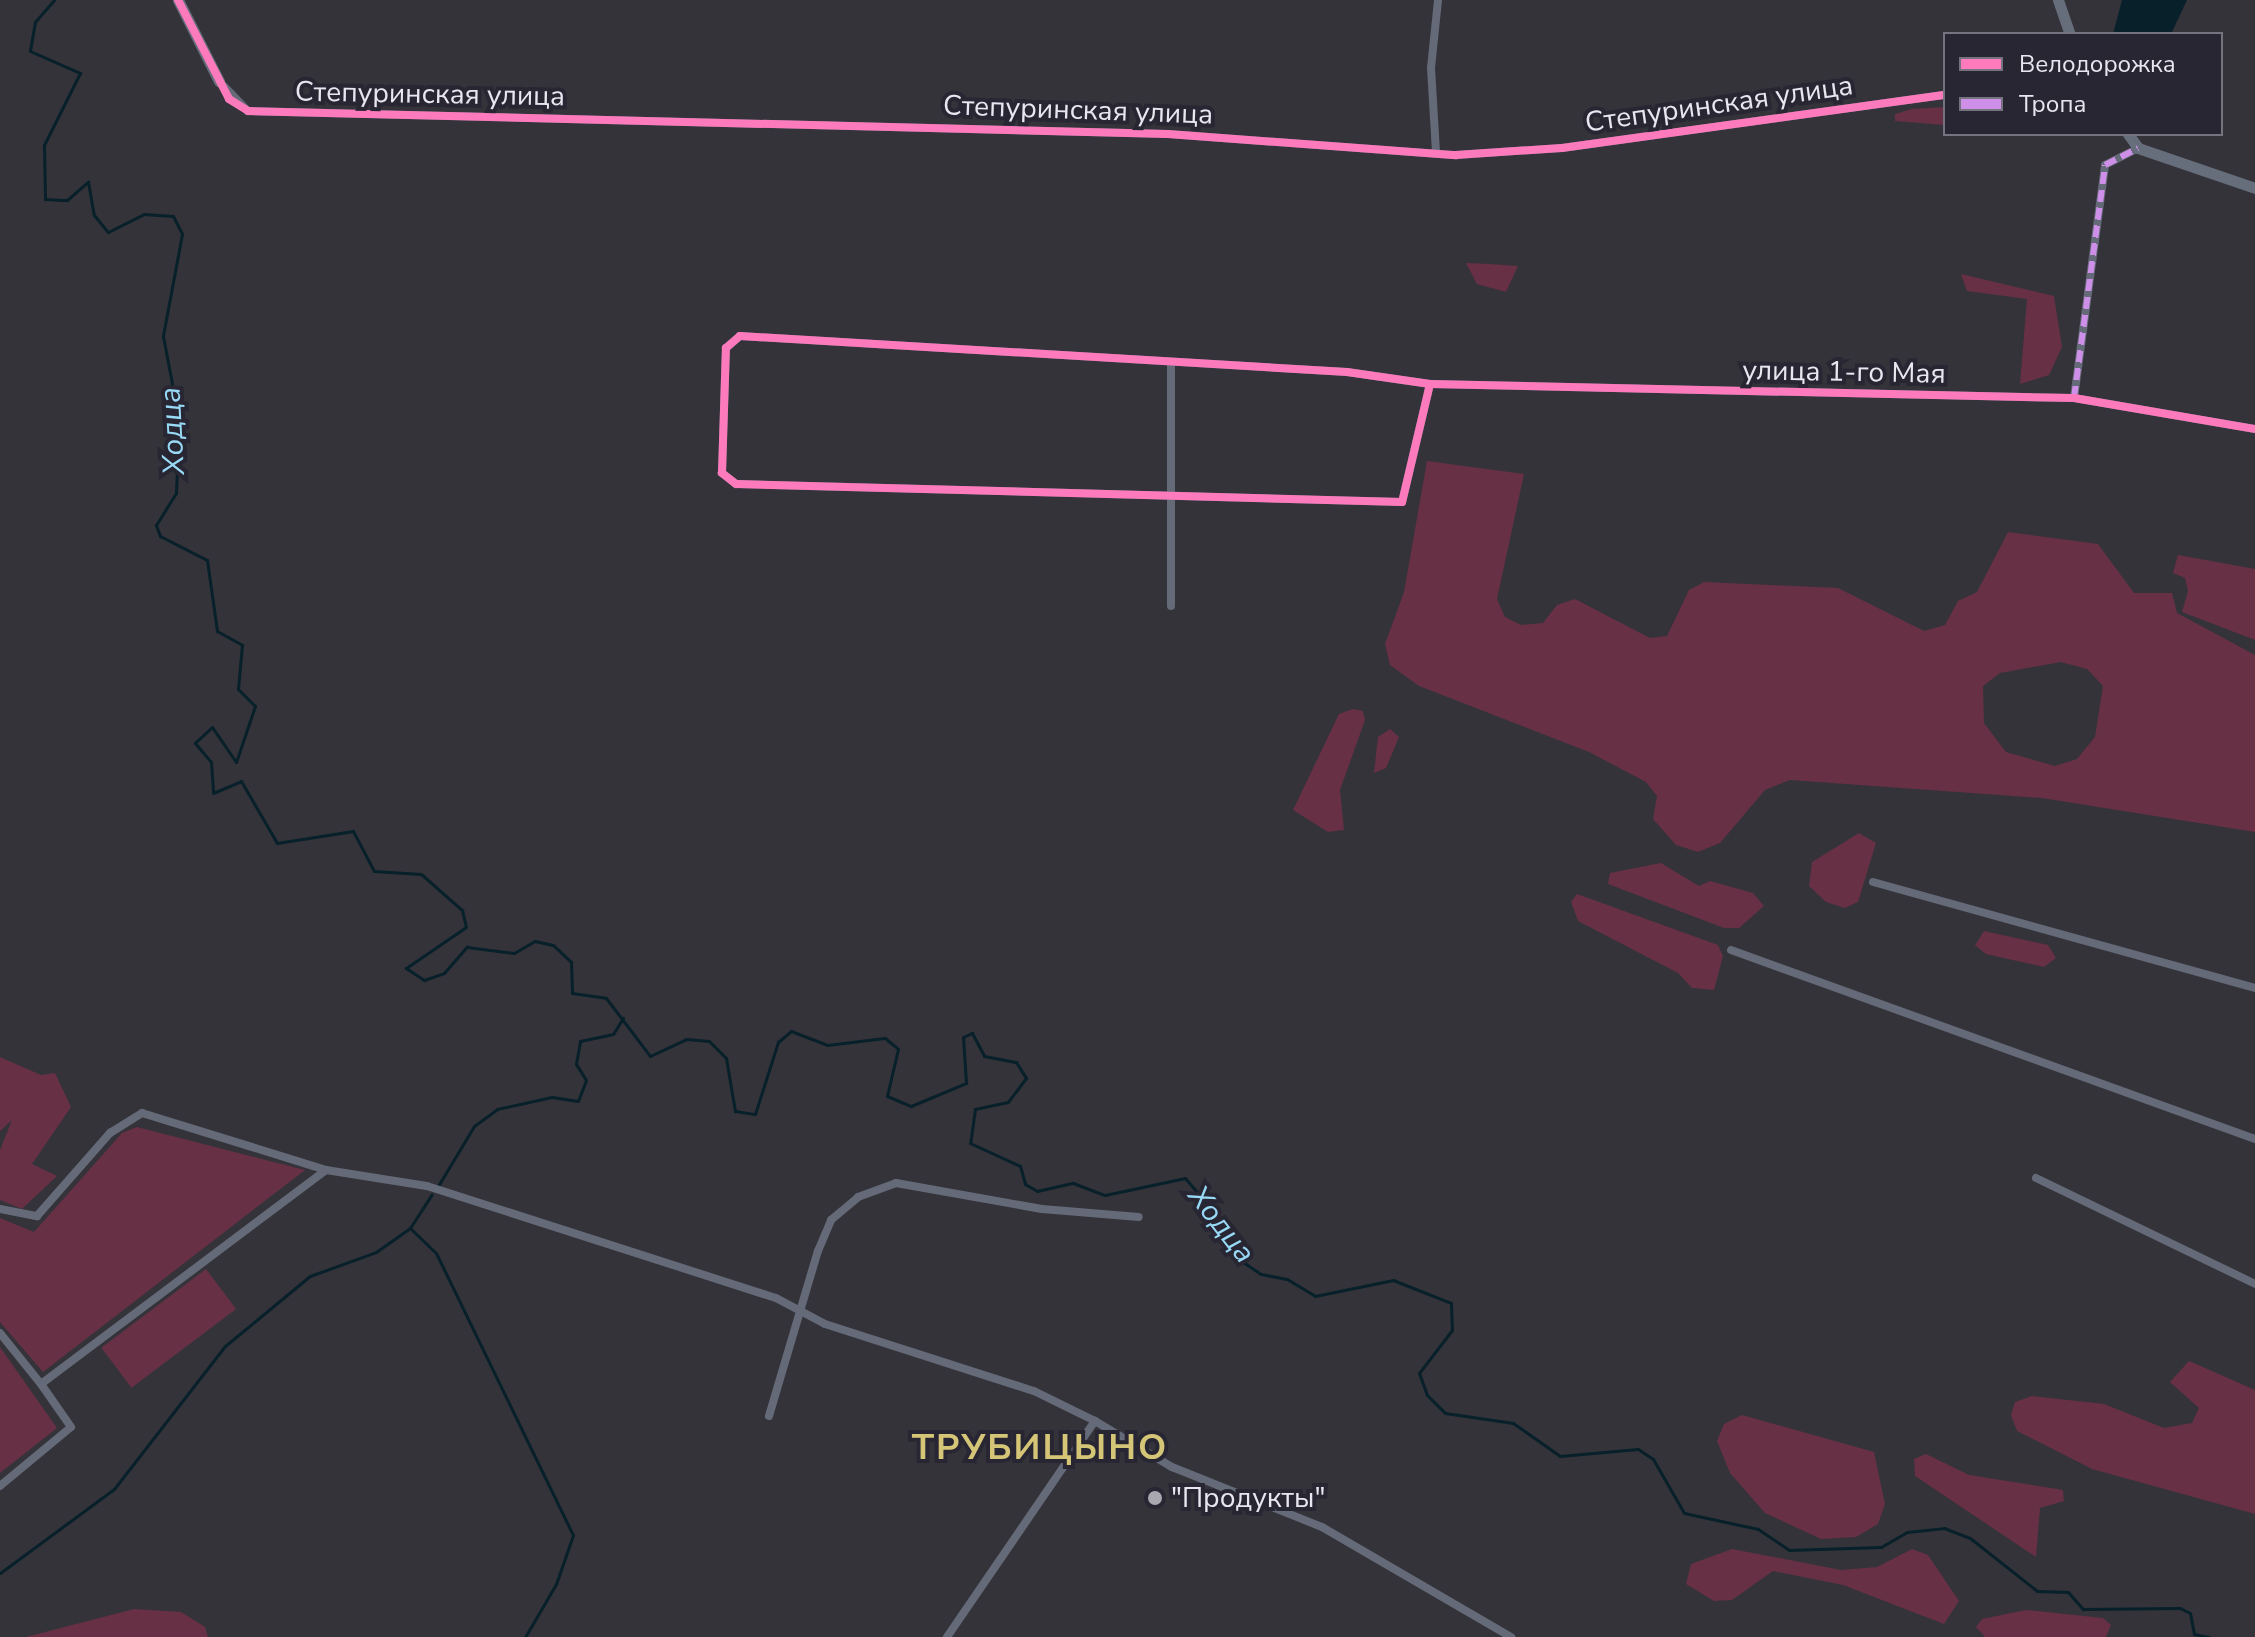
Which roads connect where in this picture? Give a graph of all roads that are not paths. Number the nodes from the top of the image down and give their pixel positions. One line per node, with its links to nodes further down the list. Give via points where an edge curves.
1 (178, 0): 5 (street)
2 (1438, 0): 9 (street, via 1431,68)
3 (2058, 0): 4 (street)
4 (2069, 32)
5 (219, 81): 9 (street, Степуринская улица, via 229,99 248,111 1168,134)
6 (1943, 95): 9 (street, Степуринская улица, via 1562,148)
7 (2129, 136): 8 (street)
8 (2138, 148): 10 (street); 13 (street, via 2105,165)
9 (1436, 152)
10 (2255, 188)
11 (1171, 362): 12 (street, улица 1-го Мая); 15 (street); 15 (street, улица 1-го Мая, via 735,337 726,348 722,473 736,484)
12 (1430, 384): 13 (street, улица 1-го Мая); 15 (street, via 1402,502)
13 (2074, 398): 14 (street, улица 1-го Мая)
14 (2255, 429)
15 (1175, 496): 16 (street)
16 (1171, 606)
17 (1873, 882): 19 (street)
18 (1731, 950): 20 (street)
19 (2255, 988)
20 (2255, 1139)
21 (326, 1170): 23 (street, via 142,1113 110,1133 37,1216); 26 (street, via 427,1186); 28 (street)
22 (2036, 1178): 25 (street)
23 (0, 1209)
24 (1139, 1217): 26 (street, via 1042,1209 896,1183 858,1197 831,1220)
25 (2255, 1284)
26 (801, 1311): 29 (street); 30 (street, via 1034,1391)
27 (0, 1333): 28 (street)
28 (41, 1384): 31 (street, via 71,1427)
29 (769, 1416)
30 (1095, 1421): 32 (street); 33 (street, via 1172,1467 1322,1527)
31 (0, 1486)
32 (947, 1637)
33 (1511, 1637)

